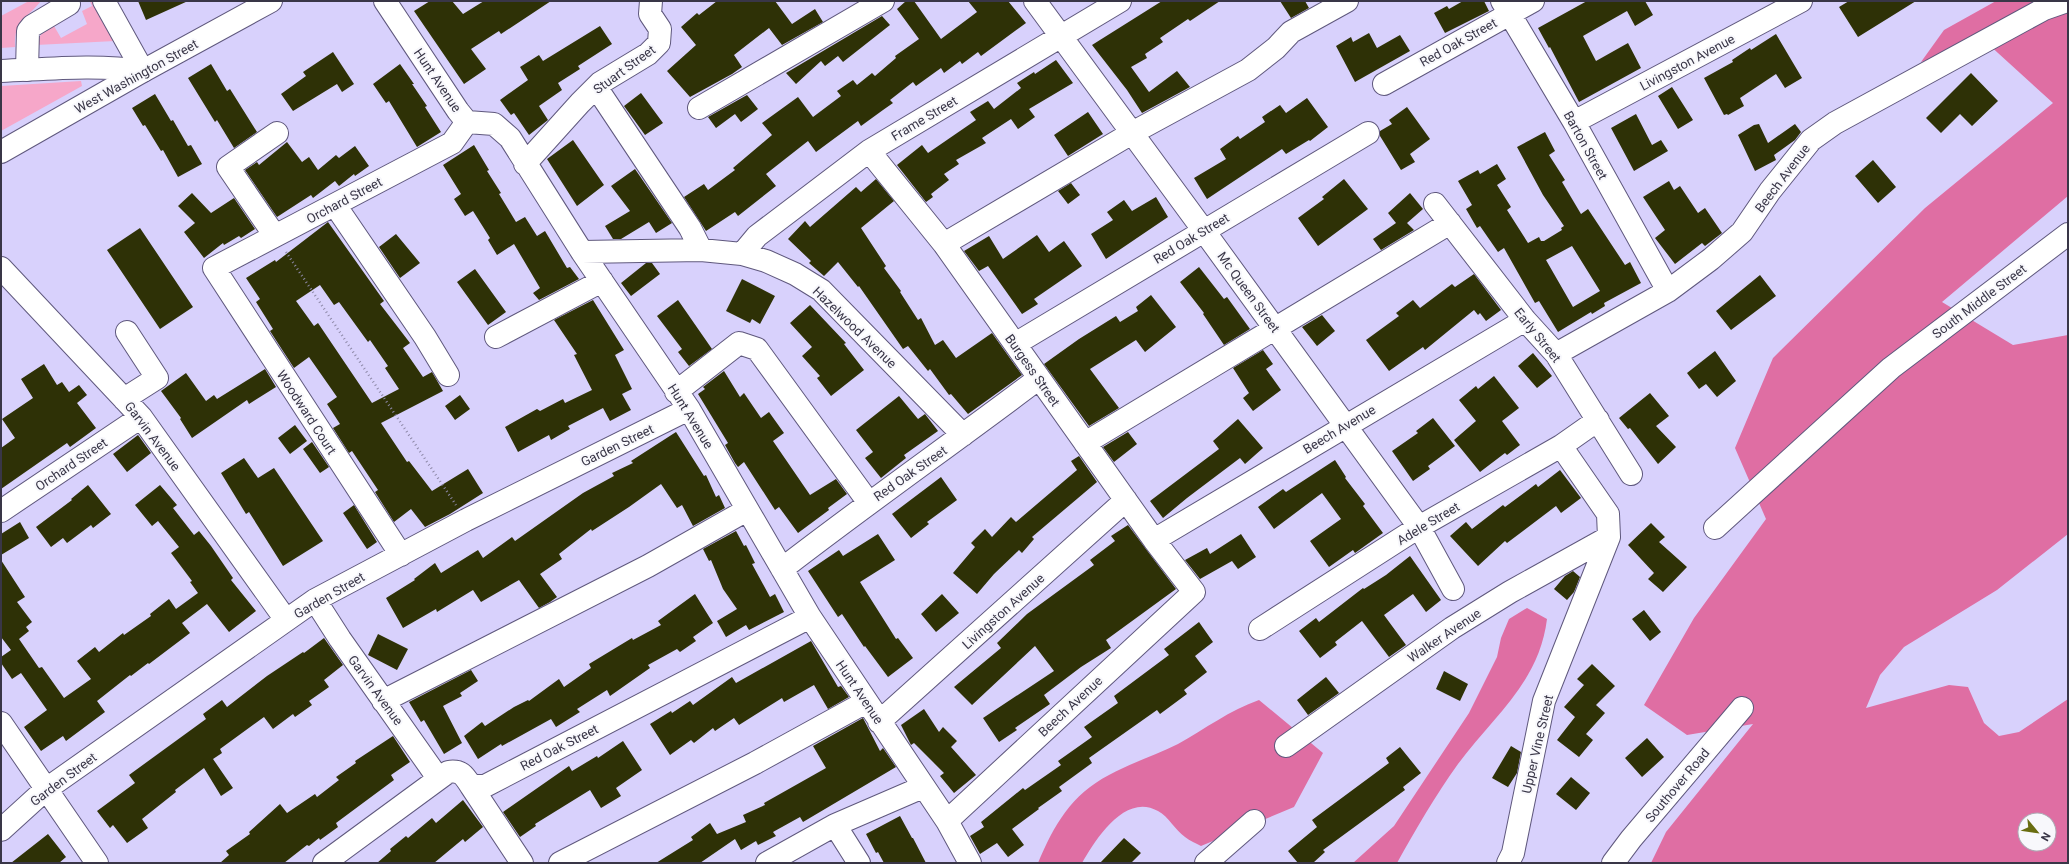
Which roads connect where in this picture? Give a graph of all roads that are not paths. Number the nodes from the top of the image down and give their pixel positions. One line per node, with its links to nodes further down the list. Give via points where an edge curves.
1 (68, 1): 15 (street, via 69,4 32,26 28,32)
2 (104, 1): 17 (street)
3 (271, 1): 17 (street, West Washington Street)
4 (385, 1): 21 (street, Hunt Avenue)
5 (651, 1): 19 (street, Stuart Street, via 650,14 660,29 659,43 648,54)
6 (883, 1): 20 (street)
7 (1035, 1): 14 (street, Mc Queen Street)
8 (1120, 1): 14 (street, Frame Street)
9 (1347, 1): 24 (street, via 1291,32 1276,48 1248,70)
10 (1533, 1): 13 (street, Red Oak Street)
11 (1800, 1): 22 (street, Livingston Avenue)
12 (2067, 1): 42 (street, Beech Avenue, via 2044,8 1835,123 1811,140 1770,191 1742,232)
13 (1506, 7): 18 (street, Red Oak Street); 22 (street, Barton Street)
14 (1059, 36): 24 (street, Mc Queen Street); 26 (street, Frame Street)
15 (26, 70): 16 (street); 17 (street, via 120,67)
16 (1, 71)
17 (143, 71): 27 (street, West Washington Street)
18 (1384, 84)
19 (596, 87): 28 (street, Stuart Street); 36 (street, via 690,228)
20 (699, 108)
21 (467, 122): 28 (street, Hunt Avenue, via 494,124 510,138); 30 (street, Orchard Street, via 452,144)
22 (1574, 122): 42 (street, Barton Street)
23 (277, 133): 34 (street, via 228,167)
24 (1132, 133): 32 (street, Mc Queen Street); 35 (street)
25 (1368, 133): 32 (street, Red Oak Street)
26 (869, 150): 35 (street, Burgess Street); 38 (street, Frame Street, via 757,236)
27 (1, 152)
28 (525, 164): 37 (street, Hunt Avenue)
29 (1435, 204): 31 (street, Early Street)
30 (335, 205): 34 (street, Orchard Street); 49 (street)
31 (1450, 223): 43 (street, Early Street); 44 (street)
32 (1204, 231): 44 (street, Mc Queen Street); 47 (street, Red Oak Street)
33 (2068, 234): 66 (street, South Middle Street, via 1891,368)
34 (275, 236): 40 (street, Orchard Street)
35 (944, 244): 47 (street, Burgess Street)
36 (700, 250): 37 (street, Hazelwood Avenue); 38 (street, Hazelwood Avenue)
37 (582, 252): 41 (street, Hunt Avenue)
38 (742, 254): 57 (street, Hazelwood Avenue, via 795,274 821,290)
39 (1, 268): 52 (street, Garvin Avenue)
40 (214, 268): 69 (street, Woodward Court)
41 (602, 281): 46 (street); 51 (street, Hunt Avenue)
42 (1668, 291): 48 (street, Beech Avenue)
43 (1525, 320): 48 (street, Early Street); 56 (street, Beech Avenue)
44 (1275, 328): 56 (street, Mc Queen Street); 58 (street)
45 (127, 332): 52 (street, via 157,378)
46 (496, 337)
47 (1015, 344): 50 (street, Burgess Street)
48 (1556, 354): 55 (street, Early Street)
49 (448, 375)
50 (1038, 379): 57 (street, Red Oak Street); 58 (street, Burgess Street)
51 (676, 392): 53 (street, Hunt Avenue); 62 (street, via 739,343 756,349)
52 (124, 399): 54 (street, Garvin Avenue)
53 (689, 409): 63 (street, Hunt Avenue); 69 (street, Garden Street)
54 (141, 417): 64 (street, Orchard Street); 75 (street, Garvin Avenue)
55 (1598, 420): 59 (street, Adele Street); 60 (street, Early Street)
56 (1345, 425): 65 (street, Mc Queen Street); 68 (street, Beech Avenue)
57 (963, 435): 62 (street, Red Oak Street)
58 (1085, 443): 61 (street, Burgess Street)
59 (1561, 446): 65 (street, Adele Street); 67 (street, via 1608,514)
60 (1631, 474)
61 (1126, 500): 68 (street, Burgess Street); 80 (street, Livingston Avenue)
62 (869, 502): 70 (street, Red Oak Street)
63 (747, 510): 70 (street, Hunt Avenue); 77 (street, via 648,566)
64 (1, 511)
65 (1419, 527): 71 (street, Mc Queen Street); 76 (street, Adele Street)
66 (1715, 528)
67 (1609, 537): 82 (street, Walker Avenue, via 1510,592 1452,628); 99 (street, Upper Vine Street, via 1544,701 1513,853)
68 (1154, 540): 72 (street, Burgess Street)
69 (400, 555): 73 (street, Garden Street)
70 (782, 569): 74 (street, Hunt Avenue)
71 (1453, 589)
72 (1194, 592): 87 (street, Beech Avenue)
73 (315, 600): 75 (street, Garden Street); 77 (street, Garvin Avenue)
74 (810, 617): 78 (street, Hunt Avenue); 84 (street, Red Oak Street, via 485,786)
75 (286, 620): 86 (street, Garden Street)
76 (1260, 629)
77 (384, 701): 83 (street, Garvin Avenue)
78 (866, 702): 80 (street, Hunt Avenue); 94 (street, via 756,763)
79 (1742, 708): 100 (street, Southover Road, via 1630,839)
80 (879, 722): 85 (street, Hunt Avenue)
81 (1, 723): 86 (street)
82 (1286, 746)
83 (438, 778): 84 (street, via 457,770 464,774); 92 (street)
84 (471, 786): 93 (street)
85 (923, 787): 87 (street, Hunt Avenue); 89 (street)
86 (45, 790): 90 (street, Garden Street); 91 (street)
87 (947, 821): 97 (street, Hunt Avenue)
88 (1254, 821): 98 (street)
89 (834, 825): 95 (street); 96 (street)
90 (1, 830)
91 (97, 863)
92 (324, 863)
93 (522, 863)
94 (560, 863)
95 (767, 863)
96 (859, 863)
97 (970, 863)
98 (1206, 863)
99 (1508, 863)
100 (1613, 863)

